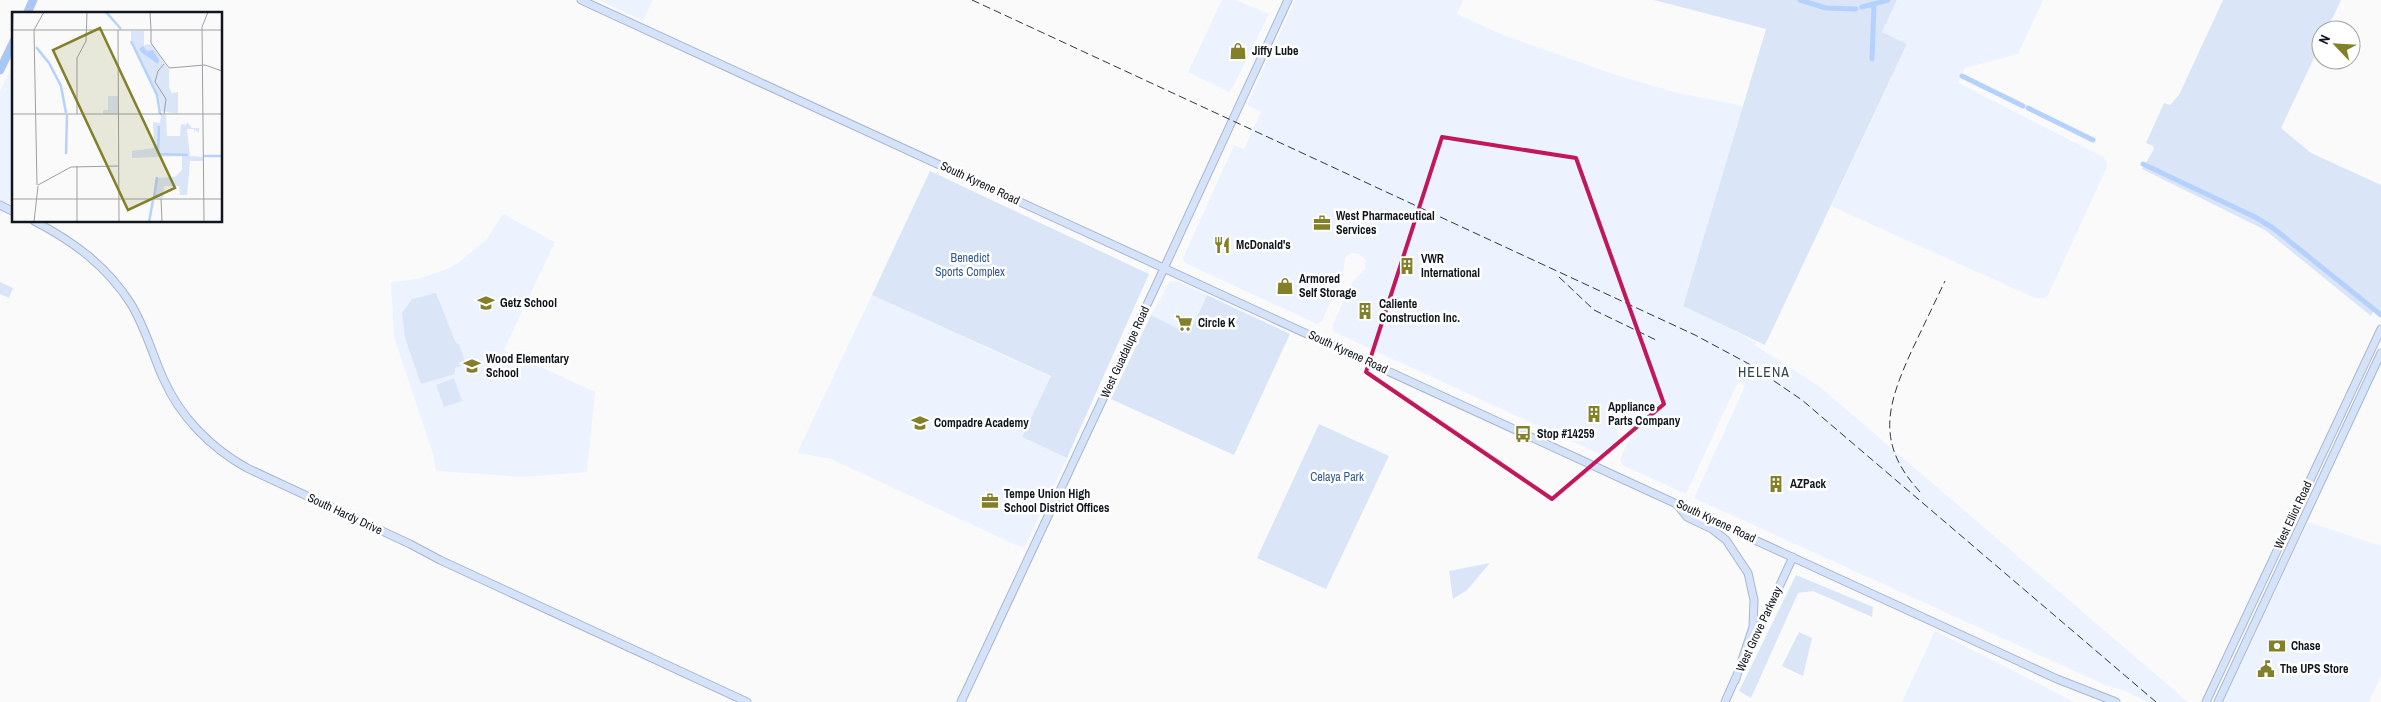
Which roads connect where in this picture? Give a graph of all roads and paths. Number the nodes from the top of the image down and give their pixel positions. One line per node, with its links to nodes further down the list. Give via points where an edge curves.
1 (33, 0): 4 (main road)
2 (581, 0): 10 (main road, South Kyrene Road)
3 (1288, 0): 10 (main road, West Guadalupe Road)
4 (28, 12)
5 (12, 45): 6 (main road)
6 (0, 70)
7 (0, 205): 8 (main road)
8 (12, 211)
9 (36, 222): 16 (main road, South Hardy Drive, via 73,242 110,276 138,317 171,395 198,430 228,457 440,560)
10 (1165, 268): 13 (main road, South Kyrene Road); 17 (main road, West Guadalupe Road)
11 (2381, 329): 20 (main road, West Elliot Road)
12 (2381, 353): 21 (main road, West Elliot Road)
13 (1674, 502): 14 (main road, South Kyrene Road); 15 (main road, via 1687,517 1726,540 1748,573 1754,600 1753,627)
14 (1793, 557): 15 (main road, West Grove Parkway); 19 (main road, South Kyrene Road, via 2057,679)
15 (1735, 681): 18 (main road, West Grove Parkway)
16 (748, 702)
17 (960, 702)
18 (1725, 702)
19 (2116, 702)
20 (2206, 702)
21 (2218, 702)

